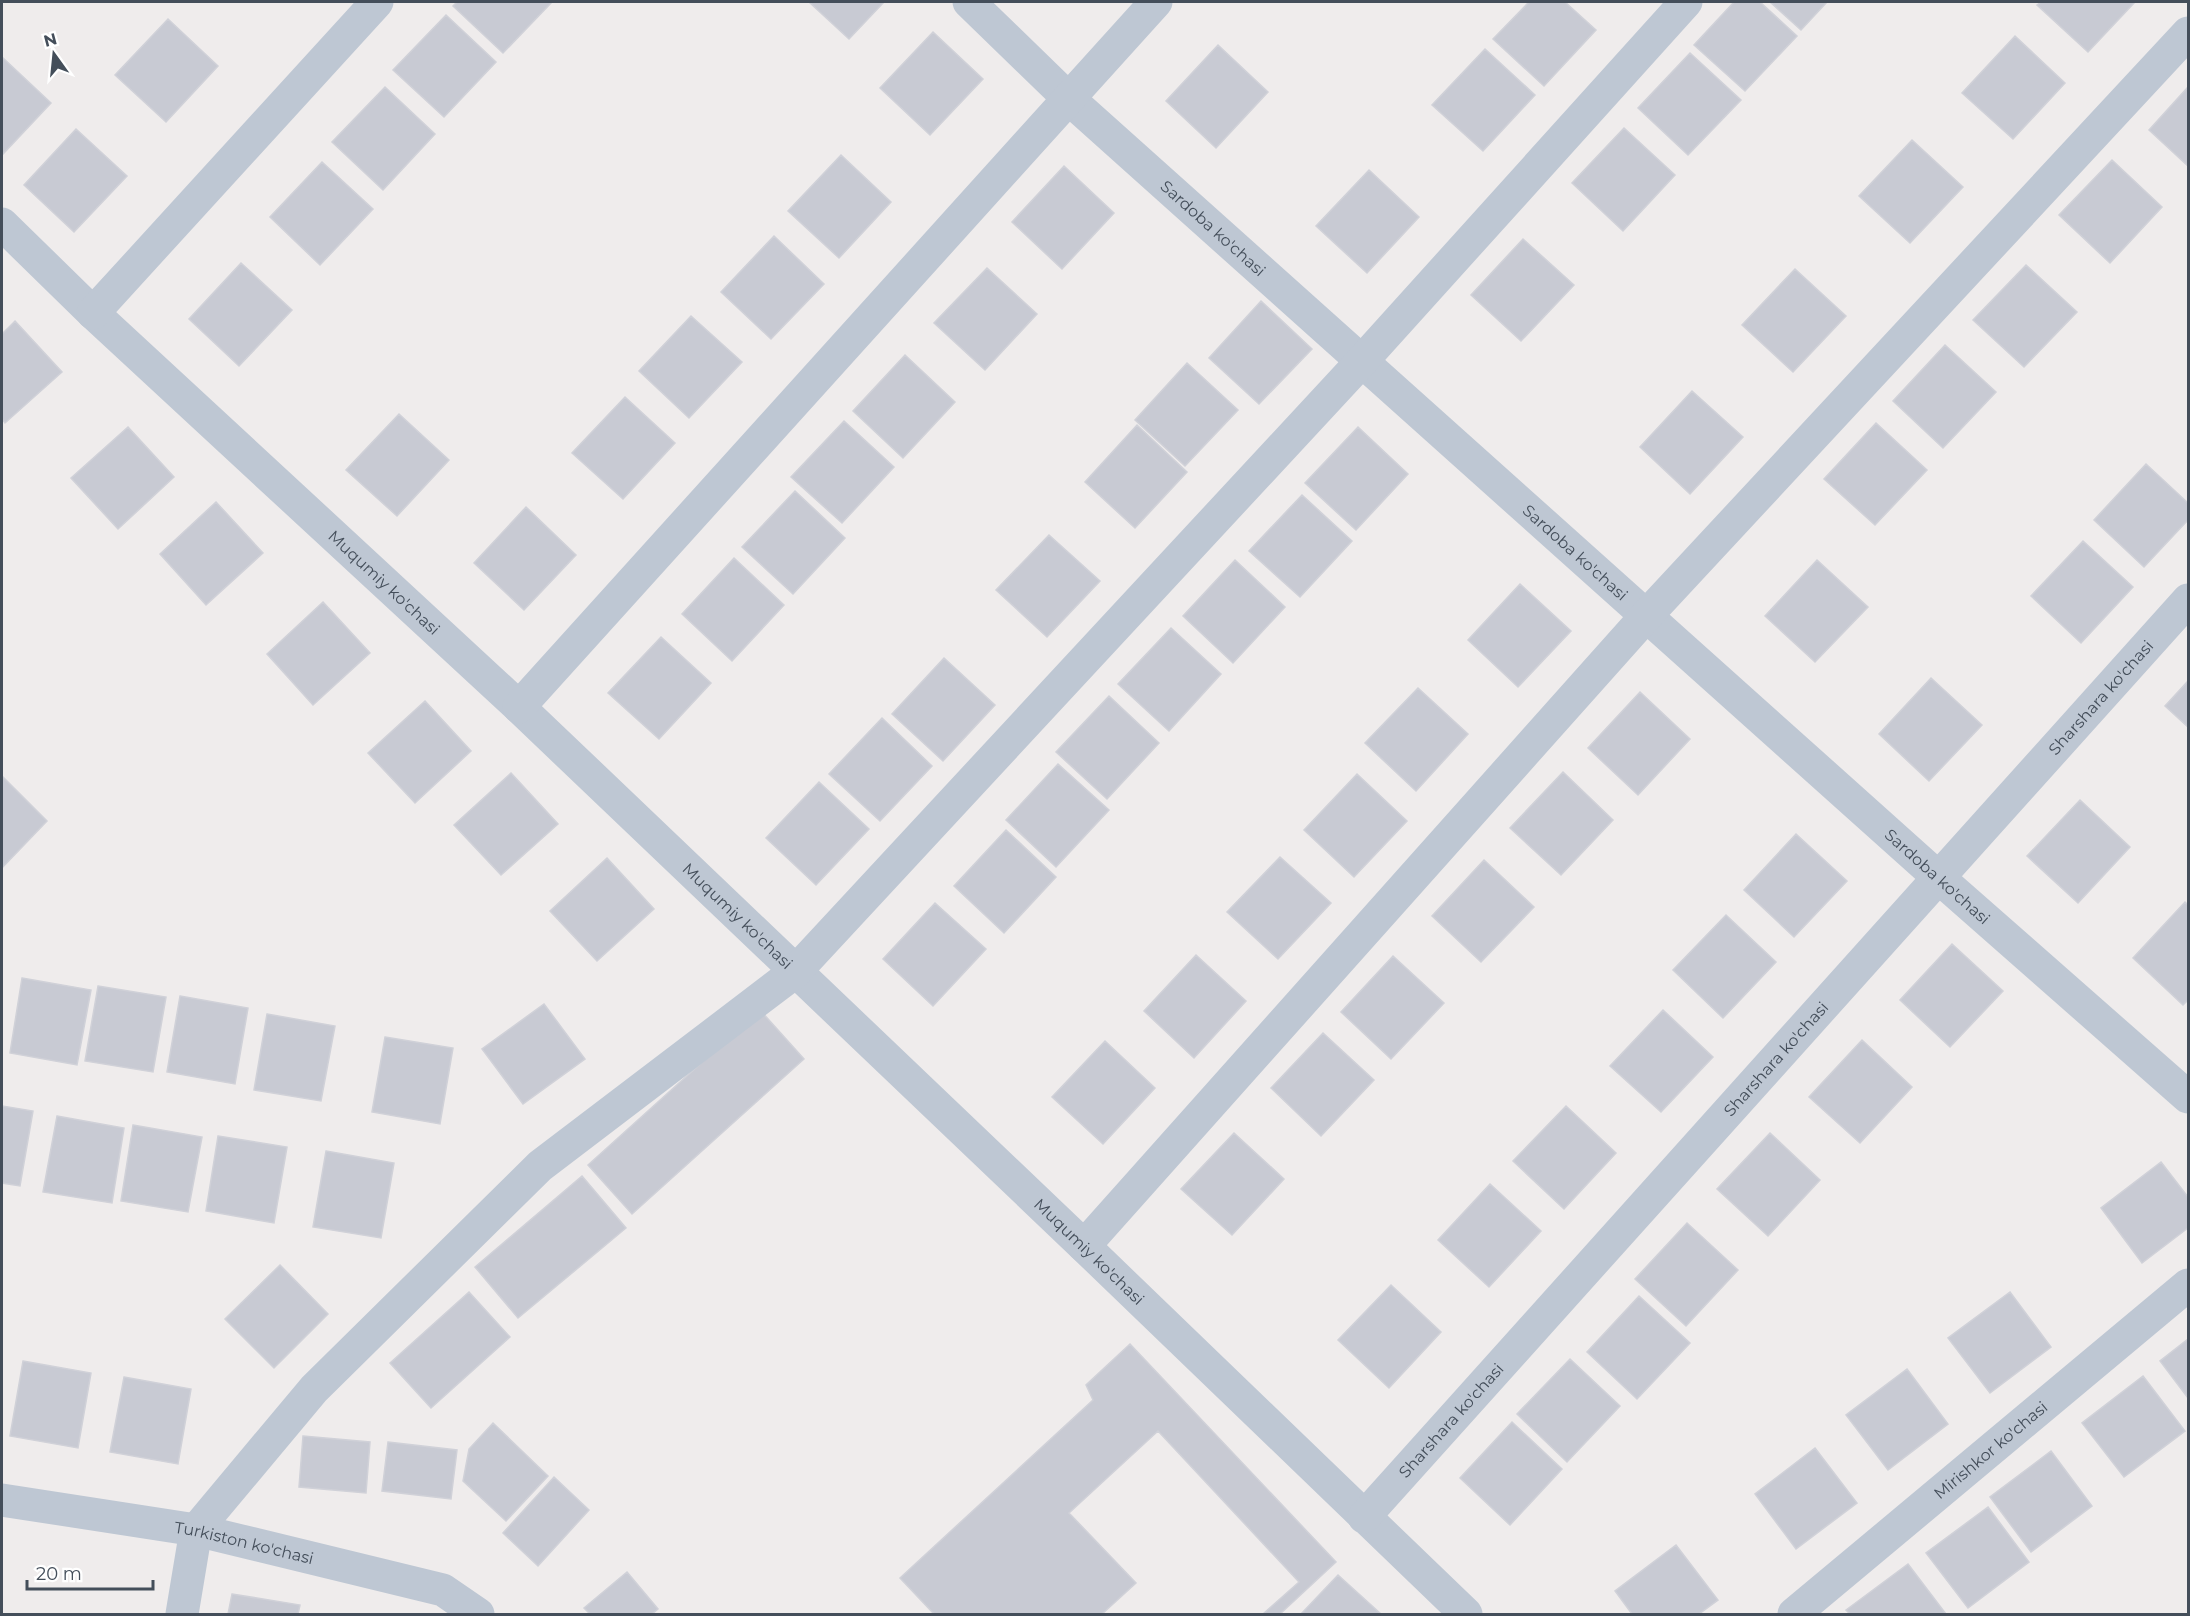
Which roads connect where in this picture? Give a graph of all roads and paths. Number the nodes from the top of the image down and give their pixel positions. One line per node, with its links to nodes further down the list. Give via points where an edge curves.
1 (377, 2): 8 (street)
2 (969, 2): 6 (street, Sardoba ko'chasi)
3 (1156, 2): 6 (street)
4 (1686, 2): 9 (street)
5 (2188, 33): 11 (street)
6 (1068, 98): 9 (street, Sardoba ko'chasi); 12 (street)
7 (2, 224): 8 (street, Muqumiy ko'chasi)
8 (93, 313): 12 (street, Muqumiy ko'chasi)
9 (1362, 361): 11 (street, Sardoba ko'chasi); 14 (street)
10 (2188, 600): 13 (street, Sharshara ko'chasi)
11 (1647, 615): 13 (street, Sardoba ko'chasi); 16 (street)
12 (519, 706): 14 (street, Muqumiy ko'chasi)
13 (1939, 878): 15 (street, Sardoba ko'chasi); 19 (street, Sharshara ko'chasi)
14 (795, 972): 16 (street, Muqumiy ko'chasi); 20 (street, via 540,1166 314,1389)
15 (2188, 1097)
16 (1084, 1246): 19 (street, Muqumiy ko'chasi)
17 (2188, 1285): 24 (street, Mirishkor ko'chasi)
18 (2, 1500): 20 (street, Turkiston ko'chasi)
19 (1364, 1517): 23 (street, Muqumiy ko'chasi)
20 (196, 1530): 21 (street); 22 (street, Turkiston ko'chasi, via 443,1590)
21 (182, 1614)
22 (478, 1614)
23 (1466, 1614)
24 (1794, 1614)

